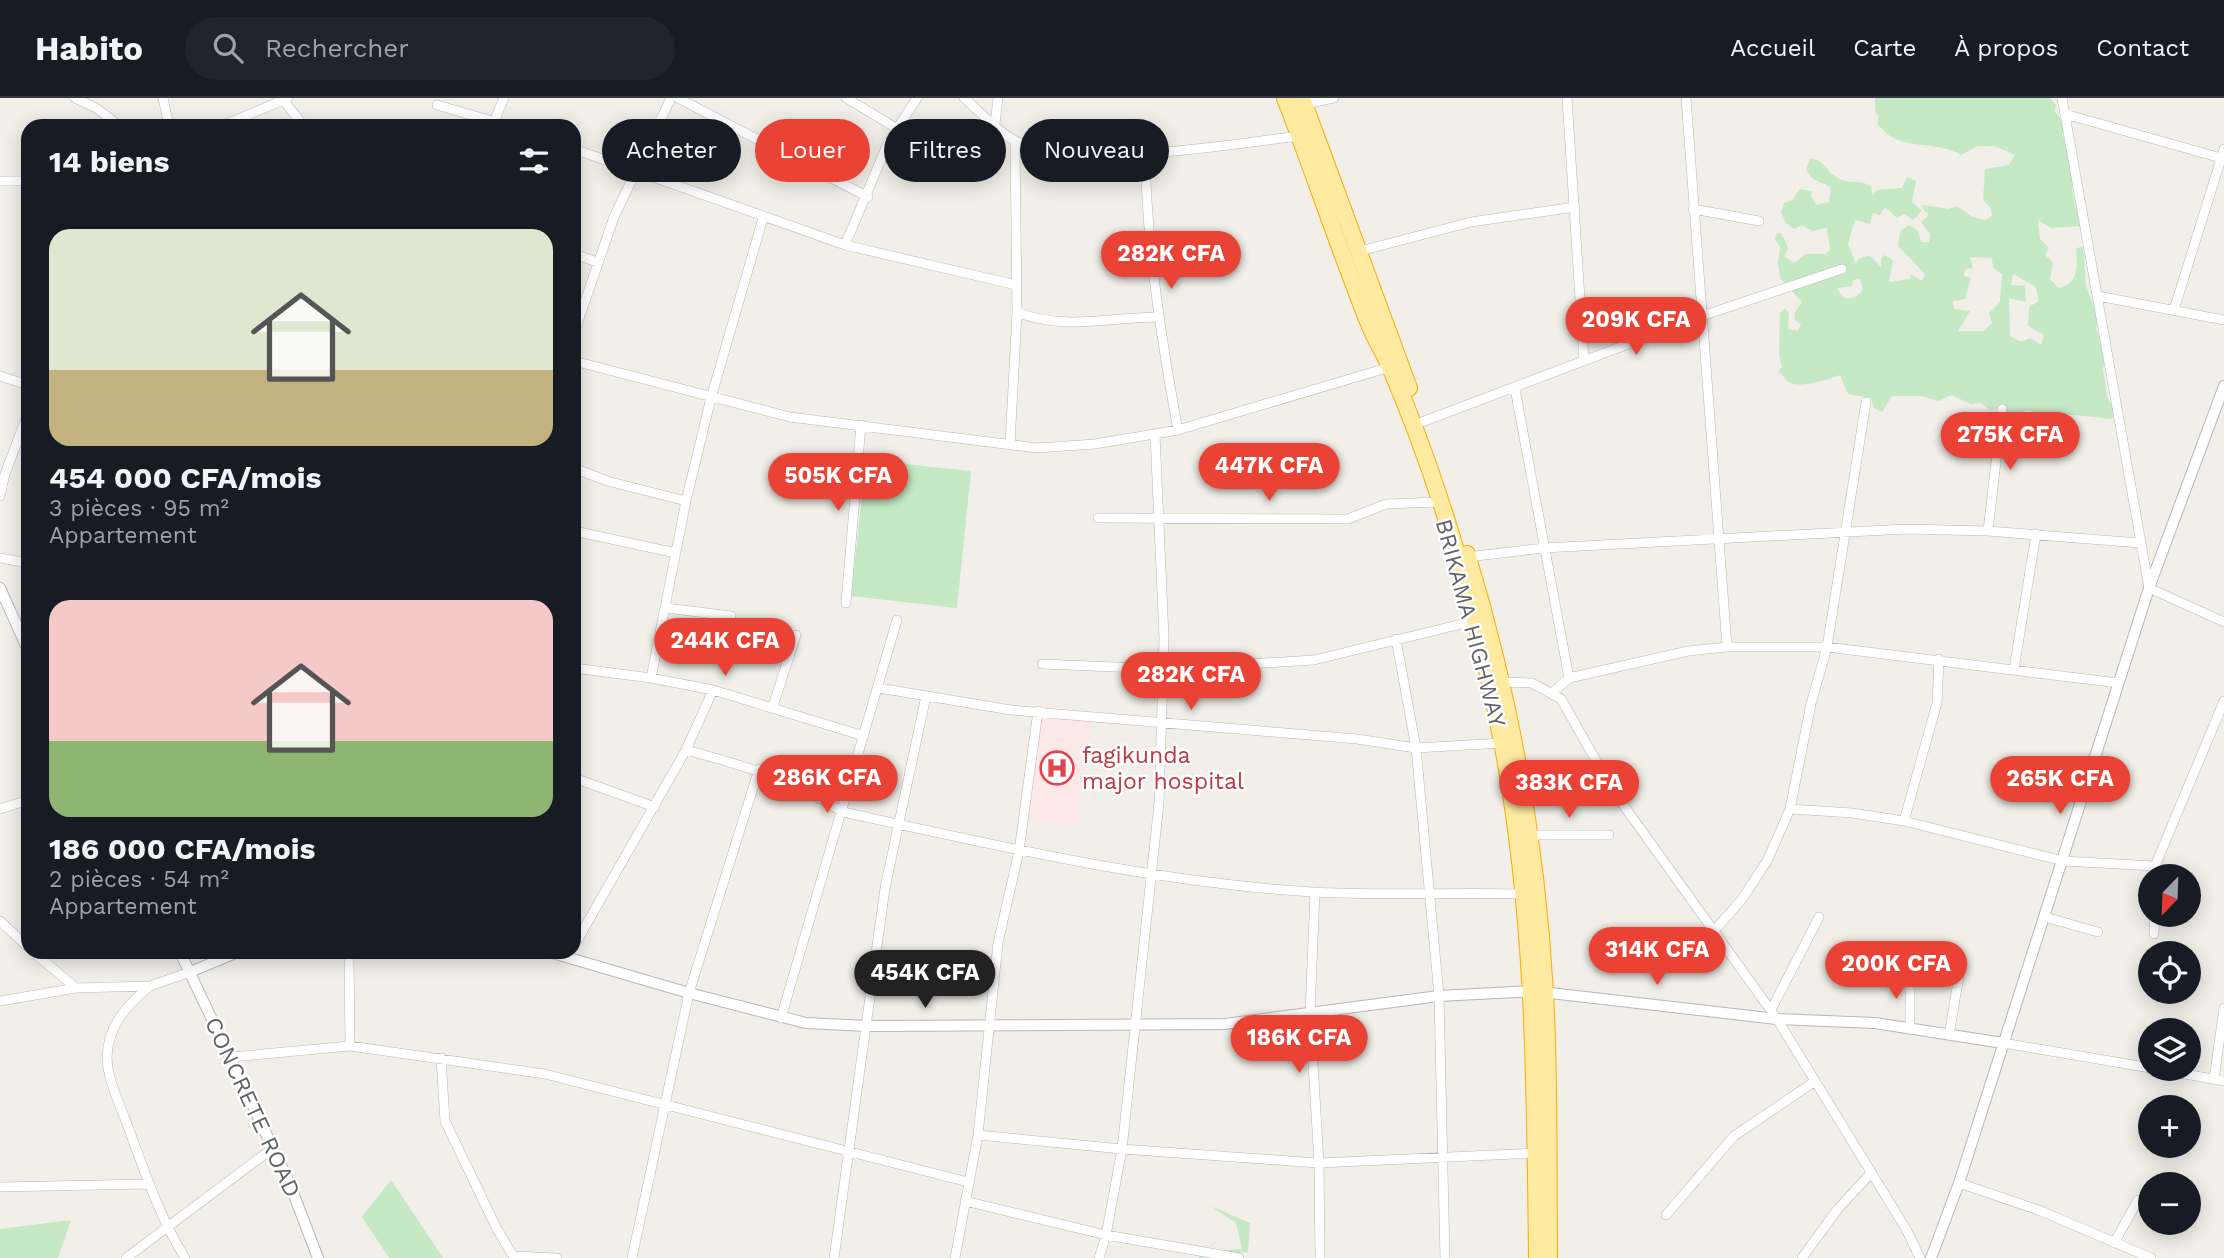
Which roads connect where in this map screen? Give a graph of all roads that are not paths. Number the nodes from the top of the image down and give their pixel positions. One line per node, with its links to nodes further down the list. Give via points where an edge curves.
1 (75, 98): 17 (street)
2 (163, 98): 21 (street)
3 (504, 98): 25 (street)
4 (671, 98): 26 (street)
5 (678, 98): 45 (street)
6 (846, 98): 30 (street)
7 (917, 98): 27 (street)
8 (964, 98): 28 (street)
9 (998, 98): 29 (street)
10 (1285, 98): 32 (highway, BRIKAMA HIGHWAY)
11 (1334, 98): 16 (street)
12 (1567, 98): 46 (street)
13 (1686, 98): 47 (street)
14 (286, 99): 22 (street); 23 (street)
15 (2059, 99): 19 (street)
16 (1303, 101): 51 (highway, BRIKAMA HIGHWAY)
17 (96, 103): 20 (street)
18 (437, 105): 24 (street)
19 (2065, 114): 38 (street); 56 (street)
20 (110, 119)
21 (168, 119)
22 (239, 119)
23 (299, 119)
24 (481, 119)
25 (496, 119)
26 (660, 119)
27 (904, 119)
28 (989, 119)
29 (996, 119)
30 (884, 121)
31 (1006, 133): 33 (street)
32 (1300, 136): 35 (street); 64 (highway, BRIKAMA HIGHWAY)
33 (1015, 141): 34 (street); 55 (street)
34 (1020, 143)
35 (1169, 150)
36 (581, 152): 39 (street)
37 (884, 153): 45 (street)
38 (2222, 153): 57 (street)
39 (602, 160)
40 (0, 181): 41 (street)
41 (21, 181)
42 (629, 182): 53 (street)
43 (659, 182): 48 (street)
44 (1146, 182): 61 (street)
45 (868, 197): 50 (street)
46 (1575, 207): 51 (street, via 1471,222); 65 (street)
47 (1693, 209): 49 (street); 60 (street)
48 (763, 218): 50 (street); 72 (street)
49 (1759, 221)
50 (845, 246): 55 (street)
51 (1360, 251): 63 (highway, BRIKAMA HIGHWAY)
52 (581, 256): 53 (street)
53 (597, 262): 58 (street)
54 (1842, 269): 60 (street)
55 (1016, 285): 59 (street)
56 (2098, 296): 57 (street); 92 (street)
57 (2175, 310): 62 (street)
58 (581, 311)
59 (1017, 313): 61 (street, via 1034,319 1093,323); 80 (street)
60 (1705, 315): 65 (street); 91 (street)
61 (1159, 317): 77 (street)
62 (2224, 320)
63 (1386, 321): 64 (highway); 75 (highway, BRIKAMA HIGHWAY)
64 (1370, 327): 67 (highway, BRIKAMA HIGHWAY)
65 (1584, 361): 71 (street)
66 (581, 363): 72 (street)
67 (1390, 367): 77 (street); 84 (highway, BRIKAMA HIGHWAY)
68 (0, 376): 69 (street)
69 (21, 383)
70 (2224, 386): 99 (street)
71 (1516, 389): 75 (street); 93 (street)
72 (711, 398): 76 (street, via 790,417); 83 (street)
73 (1866, 402): 87 (street)
74 (2002, 409): 88 (street)
75 (1422, 422): 95 (highway, BRIKAMA HIGHWAY)
76 (861, 425): 80 (street); 101 (street)
77 (1178, 430): 79 (street)
78 (21, 432): 82 (street)
79 (1155, 433): 80 (street, via 1095,444 1037,448); 85 (street)
80 (1010, 444)
81 (581, 471): 83 (street)
82 (0, 496)
83 (686, 501): 94 (street)
84 (1438, 502): 85 (street, via 1386,504 1348,519); 105 (highway, BRIKAMA HIGHWAY)
85 (1161, 516): 86 (street); 115 (street)
86 (1098, 518)
87 (1845, 531): 88 (street); 91 (street); 111 (street)
88 (1988, 531): 90 (street)
89 (581, 533): 94 (street)
90 (2036, 534): 92 (street); 116 (street)
91 (1721, 537): 93 (street); 110 (street)
92 (2140, 543): 99 (street)
93 (1544, 548): 95 (street); 118 (street)
94 (676, 553): 102 (street)
95 (1467, 557): 119 (highway, BRIKAMA HIGHWAY)
96 (0, 558): 97 (street)
97 (21, 562)
98 (0, 588): 100 (street)
99 (2149, 588): 106 (street); 120 (street)
100 (3, 603): 108 (street)
101 (846, 603)
102 (666, 608): 103 (street); 117 (street)
103 (731, 616)
104 (897, 620): 121 (street)
105 (1474, 621): 109 (street); 119 (highway, BRIKAMA HIGHWAY)
106 (2224, 622)
107 (796, 635): 126 (street)
108 (21, 637)
109 (1396, 639): 115 (street, via 1314,660); 131 (street)
110 (1727, 647): 111 (street); 118 (street, via 1688,651)
111 (1827, 647): 112 (street); 138 (street)
112 (1939, 659): 116 (street); 140 (street, via 1937,703)
113 (1042, 664): 115 (street)
114 (581, 669): 117 (street)
115 (1164, 669): 128 (street)
116 (2014, 669): 120 (street)
117 (651, 678): 122 (street)
118 (1569, 678): 123 (street)
119 (1495, 683): 123 (street, via 1532,683); 130 (highway, BRIKAMA HIGHWAY); 142 (highway, BRIKAMA HIGHWAY)
120 (2118, 683): 145 (street)
121 (879, 688): 124 (street); 129 (street)
122 (713, 690): 126 (street); 132 (street)
123 (1553, 692): 156 (street, via 1614,792)
124 (926, 696): 127 (street); 141 (street)
125 (2224, 701): 146 (street)
126 (773, 706): 129 (street)
127 (1038, 711): 128 (street); 144 (street)
128 (1164, 725): 131 (street); 148 (street)
129 (864, 736): 139 (street)
130 (1503, 743): 131 (street); 151 (highway, BRIKAMA HIGHWAY)
131 (1416, 748): 150 (street)
132 (686, 750): 133 (street); 136 (street)
133 (759, 769): 139 (street, via 819,796); 172 (street)
134 (581, 781): 136 (street)
135 (21, 802): 137 (street)
136 (654, 807): 158 (street)
137 (0, 809)
138 (1790, 809): 140 (street); 156 (street, via 1767,861)
139 (843, 813): 141 (street); 178 (street)
140 (1905, 821): 145 (street)
141 (899, 824): 144 (street); 181 (street, via 885,888)
142 (1529, 835): 143 (street); 171 (highway, BRIKAMA HIGHWAY)
143 (1609, 835)
144 (1019, 851): 148 (street); 180 (street, via 1005,901)
145 (2063, 861): 147 (street); 153 (street)
146 (2156, 864)
147 (2138, 865)
148 (1153, 874): 149 (street); 179 (street)
149 (1315, 892): 150 (street); 176 (street)
150 (1429, 892): 151 (street); 173 (street)
151 (1524, 894): 171 (highway, BRIKAMA HIGHWAY)
152 (1819, 917): 177 (street)
153 (2045, 917): 157 (street); 184 (street)
154 (0, 921): 160 (street)
155 (2154, 928): 159 (street)
156 (1714, 931): 177 (street)
157 (2098, 932)
158 (581, 934)
159 (2154, 934)
160 (21, 940)
161 (581, 955): 172 (street)
162 (41, 959): 170 (street)
163 (184, 959): 167 (street, CONCRETE ROAD)
164 (221, 959): 167 (street)
165 (349, 959): 185 (street)
166 (1960, 970): 183 (street)
167 (191, 971): 169 (street); 186 (street, CONCRETE ROAD)
168 (1910, 973): 182 (street)
169 (150, 986): 170 (street); 204 (street, via 124,1007 112,1032 107,1059)
170 (76, 988): 174 (street)
171 (1539, 991): 173 (street); 177 (street); 198 (highway, BRIKAMA HIGHWAY); 226 (highway, BRIKAMA HIGHWAY)
172 (689, 993): 178 (street); 193 (street)
173 (1438, 996): 176 (street); 199 (street)
174 (0, 1001)
175 (2224, 1008): 190 (street)
176 (1310, 1013): 179 (street, via 1225,1024); 200 (street)
177 (1774, 1014): 182 (street); 192 (street)
178 (782, 1018): 181 (street)
179 (1136, 1024): 180 (street); 196 (street)
180 (987, 1025): 181 (street); 194 (street)
181 (868, 1026): 197 (street)
182 (1910, 1029): 183 (street)
183 (1949, 1035): 184 (street)
184 (2003, 1043): 188 (street); 203 (street)
185 (350, 1046): 186 (street); 187 (street)
186 (231, 1057): 195 (street, CONCRETE ROAD)
187 (441, 1058): 193 (street, via 545,1074); 212 (street, via 445,1121)
188 (2138, 1066)
189 (2201, 1077): 190 (street)
190 (2214, 1079): 191 (street)
191 (2224, 1081)
192 (1814, 1082): 201 (street); 208 (street, via 1734,1136)
193 (664, 1103): 197 (street); 218 (street)
194 (978, 1135): 196 (street); 202 (street)
195 (273, 1147): 209 (street); 216 (street, CONCRETE ROAD)
196 (1122, 1149): 200 (street); 210 (street)
197 (849, 1153): 202 (street); 219 (street)
198 (1536, 1153): 199 (street); 225 (highway, BRIKAMA HIGHWAY)
199 (1443, 1157): 200 (street); 224 (street)
200 (1319, 1163): 223 (street)
201 (1871, 1173): 227 (street); 228 (street)
202 (968, 1182): 207 (street)
203 (1959, 1183): 211 (street); 228 (street)
204 (146, 1184): 205 (street); 209 (street)
205 (0, 1187)
206 (2138, 1200): 211 (street)
207 (965, 1201): 210 (street); 220 (street)
208 (1666, 1215)
209 (166, 1227): 214 (street); 215 (street)
210 (1106, 1235): 213 (street); 221 (street)
211 (2114, 1242): 229 (street)
212 (513, 1257): 217 (street)
213 (1225, 1257): 222 (street)
214 (126, 1258)
215 (185, 1258)
216 (318, 1258)
217 (557, 1258)
218 (632, 1258)
219 (834, 1258)
220 (955, 1258)
221 (1099, 1258)
222 (1239, 1258)
223 (1320, 1258)
224 (1445, 1258)
225 (1537, 1258)
226 (1549, 1258)
227 (1802, 1258)
228 (1930, 1258)
229 (2151, 1258)

